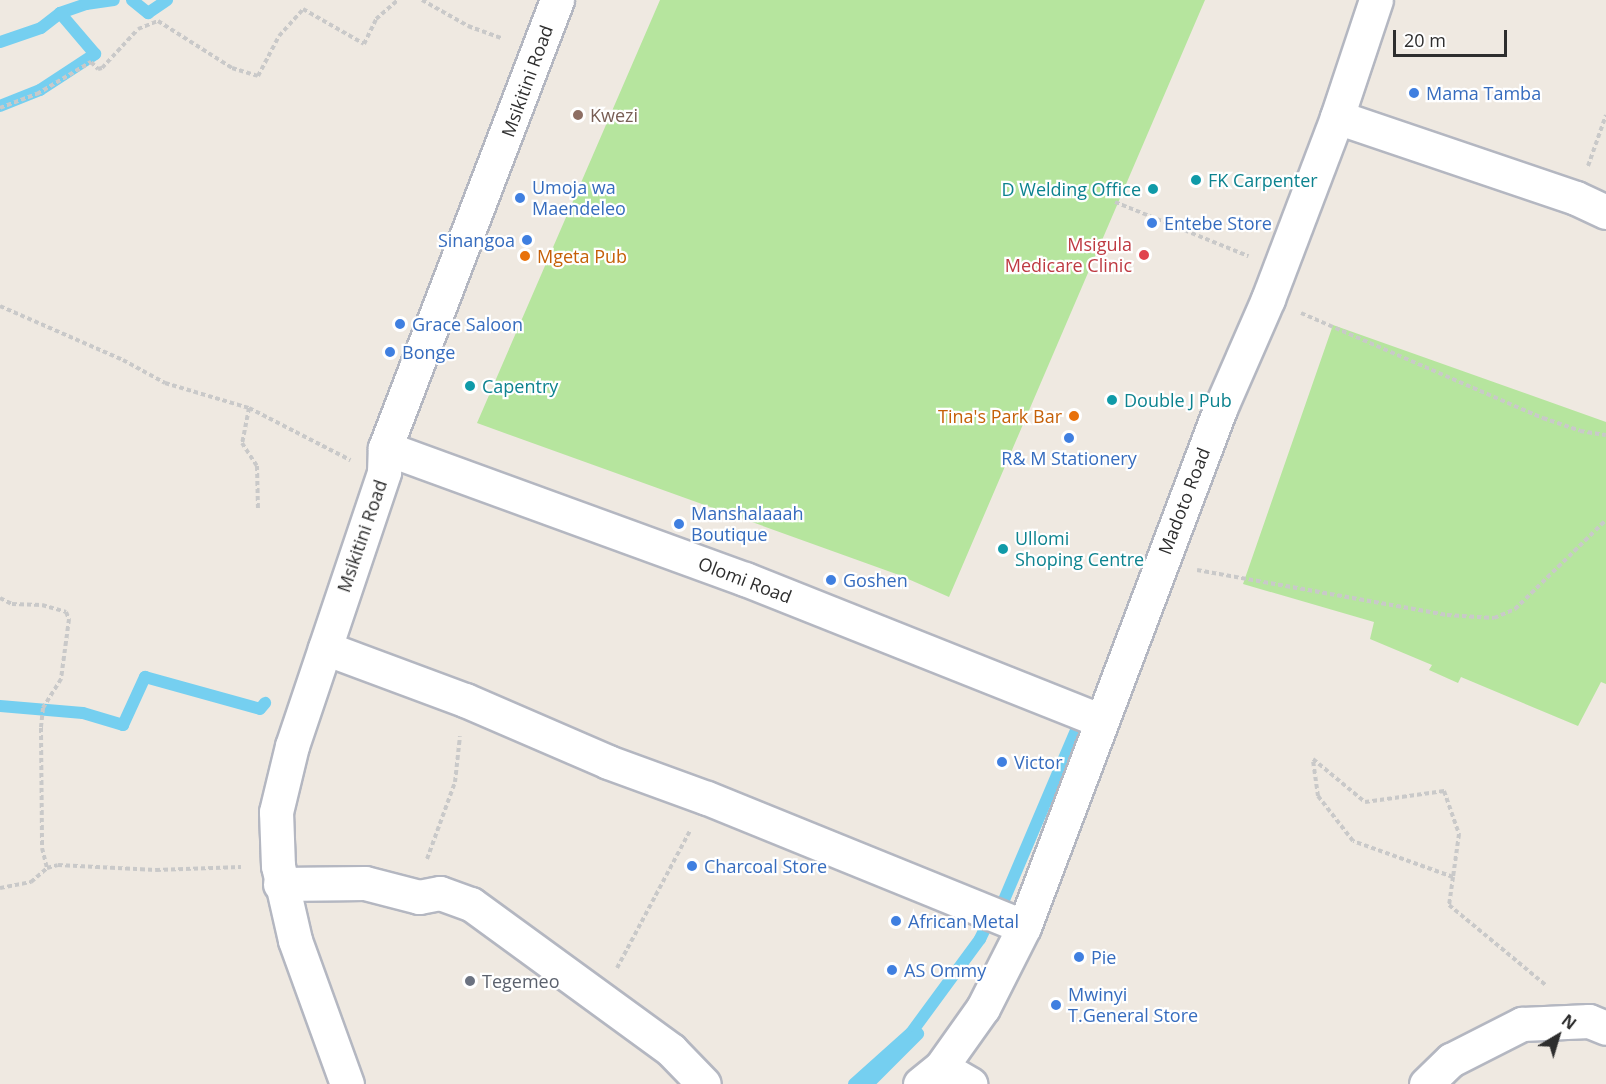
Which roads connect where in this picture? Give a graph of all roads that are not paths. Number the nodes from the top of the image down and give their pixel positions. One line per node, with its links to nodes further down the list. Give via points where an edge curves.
1 (557, 0): 5 (street, Msikitini Road)
2 (1376, 0): 3 (street, Madoto Road)
3 (1337, 117): 4 (street, via 1576,198); 7 (street, Madoto Road)
4 (1606, 212)
5 (385, 460): 6 (street, Msikitini Road); 7 (street, Olomi Road, via 745,579)
6 (324, 648): 8 (street, Msikitini Road, via 292,746 276,812); 9 (street, via 465,700 608,762 707,798)
7 (1101, 721): 9 (street, Madoto Road)
8 (279, 875): 12 (street, Msikitini Road, via 295,940); 13 (street, via 365,884 419,897 440,893 471,904 671,1050)
9 (1024, 927): 11 (street, Madoto Road, via 983,1008)
10 (1598, 1025): 15 (street, via 1522,1024 1451,1060)
11 (931, 1076): 14 (street)
12 (347, 1084)
13 (704, 1084)
14 (971, 1084)
15 (1426, 1084)

